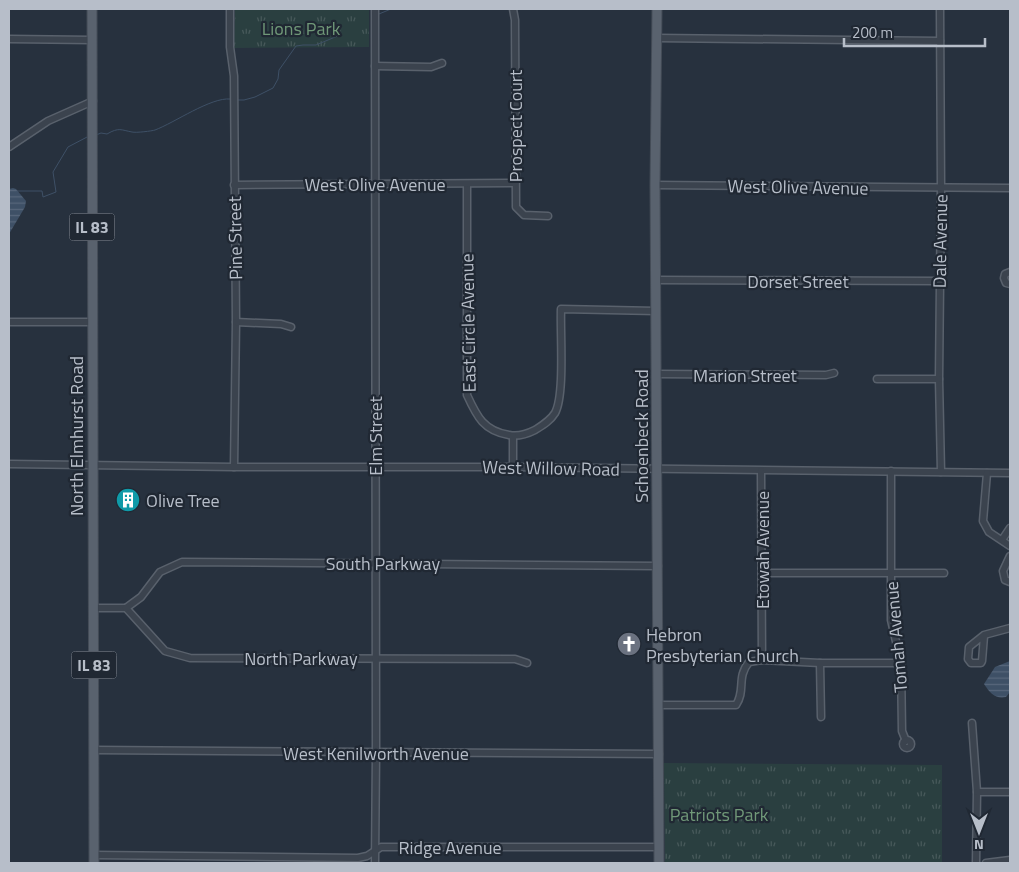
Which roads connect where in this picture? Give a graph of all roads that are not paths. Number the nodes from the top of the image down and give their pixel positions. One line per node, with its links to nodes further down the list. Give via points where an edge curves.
1 (92, 9): 9 (main road, North Elmhurst Road / IL 83)
2 (230, 9): 18 (street, Pine Street)
3 (375, 9): 12 (street, Elm Street)
4 (513, 9): 16 (street, Prospect Court)
5 (657, 9): 7 (main road, Schoenbeck Road)
6 (940, 9): 10 (street, Dale Avenue)
7 (657, 38): 10 (street); 19 (main road, Schoenbeck Road)
8 (9, 39): 9 (street)
9 (92, 40): 13 (main road, North Elmhurst Road / IL 83)
10 (940, 41): 20 (street, Dale Avenue)
11 (442, 63): 12 (street, via 431,67)
12 (375, 66): 15 (street, Elm Street)
13 (93, 101): 14 (street, via 48,121); 29 (main road, North Elmhurst Road / IL 83)
14 (9, 147)
15 (376, 183): 17 (street, West Olive Avenue); 18 (street, West Olive Avenue); 40 (street, Elm Street)
16 (515, 183): 17 (street, West Olive Avenue); 22 (street, Prospect Court, via 516,207 524,215)
17 (467, 184): 36 (street, East Circle Avenue, via 467,395 484,424 496,433)
18 (234, 185): 30 (street, Pine Street)
19 (655, 185): 20 (street, West Olive Avenue); 24 (main road, Schoenbeck Road)
20 (941, 188): 21 (street, West Olive Avenue); 25 (street, Dale Avenue)
21 (1010, 188)
22 (548, 216)
23 (1010, 272): 26 (street, via 1004,278)
24 (656, 280): 25 (street, Dorset Street); 27 (main road, Schoenbeck Road)
25 (939, 281): 34 (street, Dale Avenue)
26 (1010, 284)
27 (656, 310): 33 (main road, Schoenbeck Road); 36 (street, via 561,309 560,394 555,412 547,423 528,434)
28 (9, 322): 29 (street)
29 (92, 322): 38 (main road, North Elmhurst Road / IL 83)
30 (236, 322): 31 (street); 39 (street, Pine Street)
31 (291, 327)
32 (834, 373): 33 (street, Marion Street)
33 (657, 374): 42 (main road, Schoenbeck Road)
34 (939, 378): 35 (street); 45 (street, Dale Avenue)
35 (877, 379)
36 (513, 436): 41 (street)
37 (9, 464): 38 (street, West Willow Road)
38 (92, 465): 39 (street, West Willow Road); 58 (main road, North Elmhurst Road / IL 83)
39 (234, 467): 40 (street, West Willow Road)
40 (376, 467): 41 (street, West Willow Road); 52 (street, Elm Street)
41 (513, 467): 42 (street, West Willow Road)
42 (658, 470): 43 (street, West Willow Road); 53 (main road, Schoenbeck Road)
43 (761, 470): 44 (street, West Willow Road); 54 (street, Etowah Avenue)
44 (891, 471): 45 (street, West Willow Road); 55 (street, Tomah Avenue)
45 (941, 472): 46 (street, West Willow Road)
46 (987, 473): 47 (street, West Willow Road); 49 (street, via 983,521 989,532)
47 (1010, 473)
48 (1010, 528): 49 (street)
49 (1002, 540): 50 (street)
50 (1010, 546)
51 (1010, 556): 57 (street, via 1002,572 1004,580)
52 (375, 563): 53 (street, South Parkway); 59 (street, South Parkway, via 182,562 160,572 141,597); 62 (street, Elm Street)
53 (658, 566): 67 (main road, Schoenbeck Road)
54 (762, 572): 55 (street); 63 (street, Etowah Avenue)
55 (891, 572): 56 (street); 66 (street, Tomah Avenue, via 891,620)
56 (944, 573)
57 (1010, 582)
58 (94, 608): 59 (street); 71 (main road, North Elmhurst Road / IL 83)
59 (126, 608): 62 (street, North Parkway, via 166,651 190,658)
60 (1010, 628): 61 (street)
61 (984, 636)
62 (376, 658): 64 (street, North Parkway, via 515,659); 72 (street, Elm Street)
63 (762, 660): 65 (street); 67 (street, via 749,662 742,670 741,698 736,705)
64 (527, 663)
65 (820, 663): 66 (street); 68 (street)
66 (901, 663): 70 (street, Tomah Avenue, via 902,731)
67 (659, 705): 73 (main road, Schoenbeck Road)
68 (821, 717)
69 (972, 722): 74 (street)
70 (906, 741)
71 (94, 750): 72 (street, West Kenilworth Avenue); 78 (main road, North Elmhurst Road / IL 83)
72 (376, 753): 73 (street, West Kenilworth Avenue); 77 (street, Elm Street)
73 (659, 754): 76 (main road, Schoenbeck Road)
74 (977, 792): 75 (street); 82 (street)
75 (1010, 792)
76 (659, 847): 77 (street, Ridge Avenue, via 381,847); 81 (main road, Schoenbeck Road)
77 (375, 852): 78 (street, Ridge Avenue, via 358,858); 80 (street, Elm Street)
78 (94, 859)
79 (1010, 860): 83 (street)
80 (375, 863)
81 (659, 863)
82 (976, 863)
83 (986, 863)

